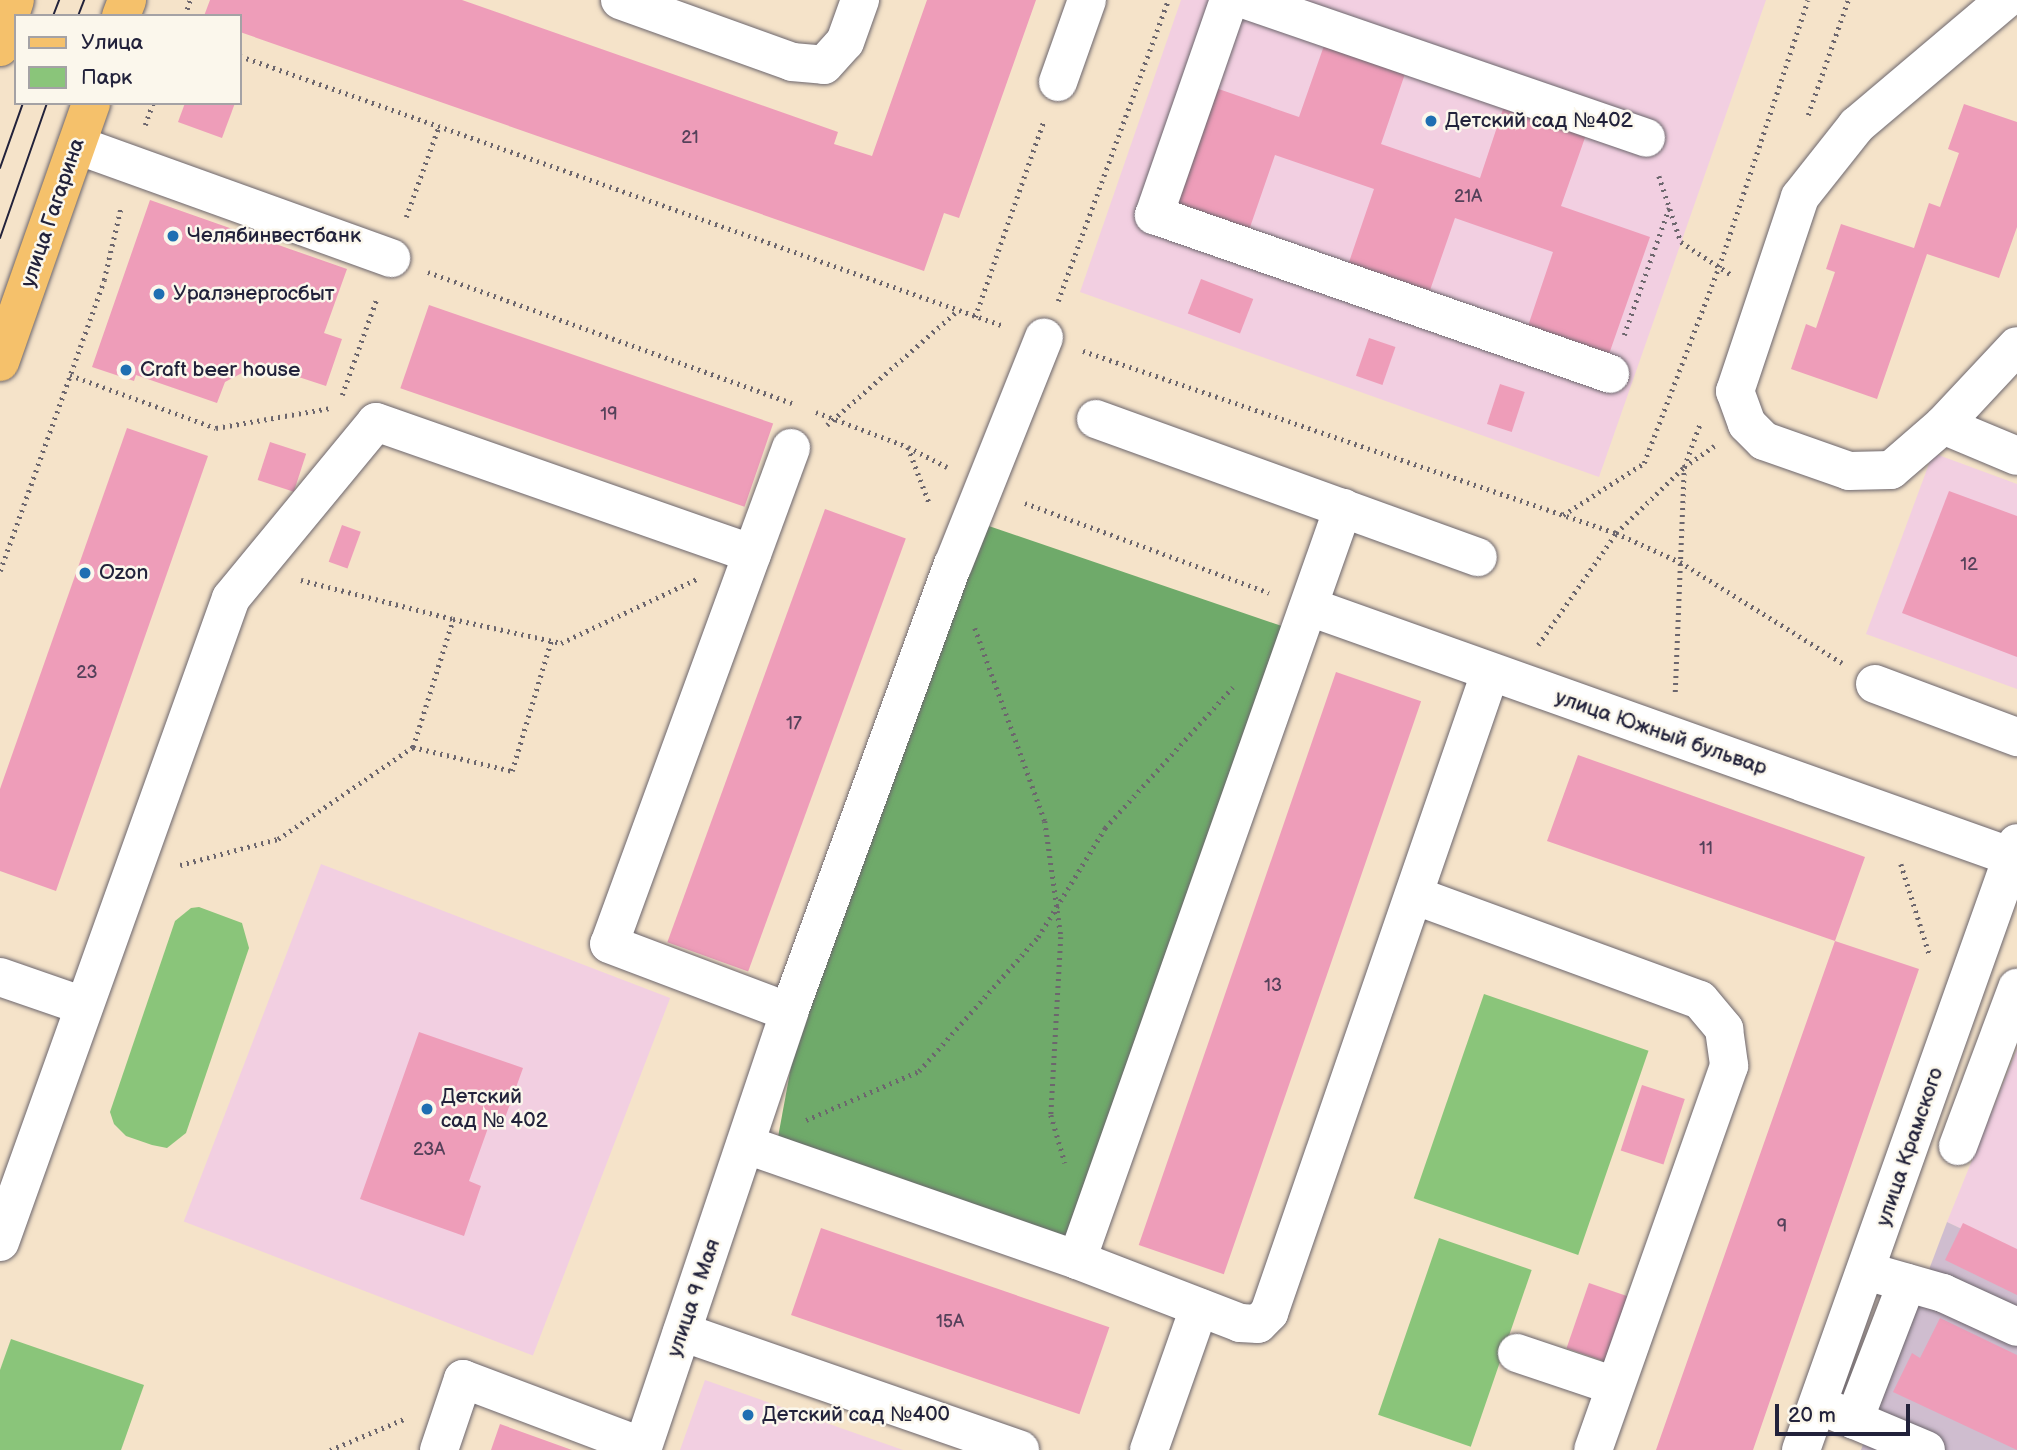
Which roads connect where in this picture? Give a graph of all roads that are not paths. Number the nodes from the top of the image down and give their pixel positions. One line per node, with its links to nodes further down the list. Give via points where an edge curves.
1 (15, 0): 8 (main road)
2 (620, 0): 3 (street, via 792,62 824,65 845,42)
3 (860, 0)
4 (1087, 0): 9 (street)
5 (1229, 0): 17 (street, via 1154,215)
6 (1246, 0): 11 (street)
7 (2005, 0): 19 (street, via 1857,125 1800,197 1735,391 1747,424 1764,441 1849,471 1891,470)
8 (0, 49)
9 (1058, 82)
10 (90, 105): 12 (main road, улица Гагарина)
11 (1646, 138)
12 (77, 145): 13 (street); 16 (main road, улица Гагарина)
13 (391, 258)
14 (1044, 338): 34 (street, улица 9 Мая, via 953,565)
15 (2017, 346): 19 (street)
16 (0, 362)
17 (1610, 374)
18 (1096, 419): 22 (street)
19 (1944, 425): 21 (street)
20 (791, 448): 23 (street)
21 (2017, 456)
22 (1343, 508): 24 (street); 25 (street)
23 (752, 554): 33 (street, via 376,422 231,598); 34 (street, via 609,944)
24 (1478, 556)
25 (1310, 607): 26 (street, улица Южный бульвар); 38 (street)
26 (1502, 677): 29 (street, улица Южный бульвар, via 1885,812); 30 (street)
27 (1875, 684): 28 (street)
28 (2017, 737)
29 (2015, 850): 39 (street, улица Крамского)
30 (1416, 896): 41 (street, via 1269,1313 1258,1324); 45 (street, via 1700,1000 1724,1029 1729,1066)
31 (0, 977): 33 (street)
32 (2017, 988): 36 (street)
33 (81, 1005): 37 (street)
34 (789, 1012): 35 (street, улица 9 Мая)
35 (747, 1145): 38 (street); 43 (street, улица 9 Мая)
36 (1958, 1146)
37 (0, 1242)
38 (1077, 1260): 41 (street)
39 (1866, 1271): 40 (street); 46 (street, улица Крамского)
40 (1908, 1283): 42 (street, via 1944,1293); 47 (street)
41 (1199, 1308): 51 (street)
42 (2017, 1327)
43 (682, 1332): 48 (street, улица 9 Мая); 50 (street)
44 (1517, 1353): 45 (street)
45 (1615, 1386): 52 (street)
46 (1818, 1405): 47 (street); 53 (street, улица Крамского)
47 (1854, 1420): 54 (street)
48 (642, 1448): 49 (street, via 463,1379)
49 (439, 1450)
50 (1020, 1450)
51 (1149, 1450)
52 (1593, 1450)
53 (1801, 1450)
54 (1926, 1450)

